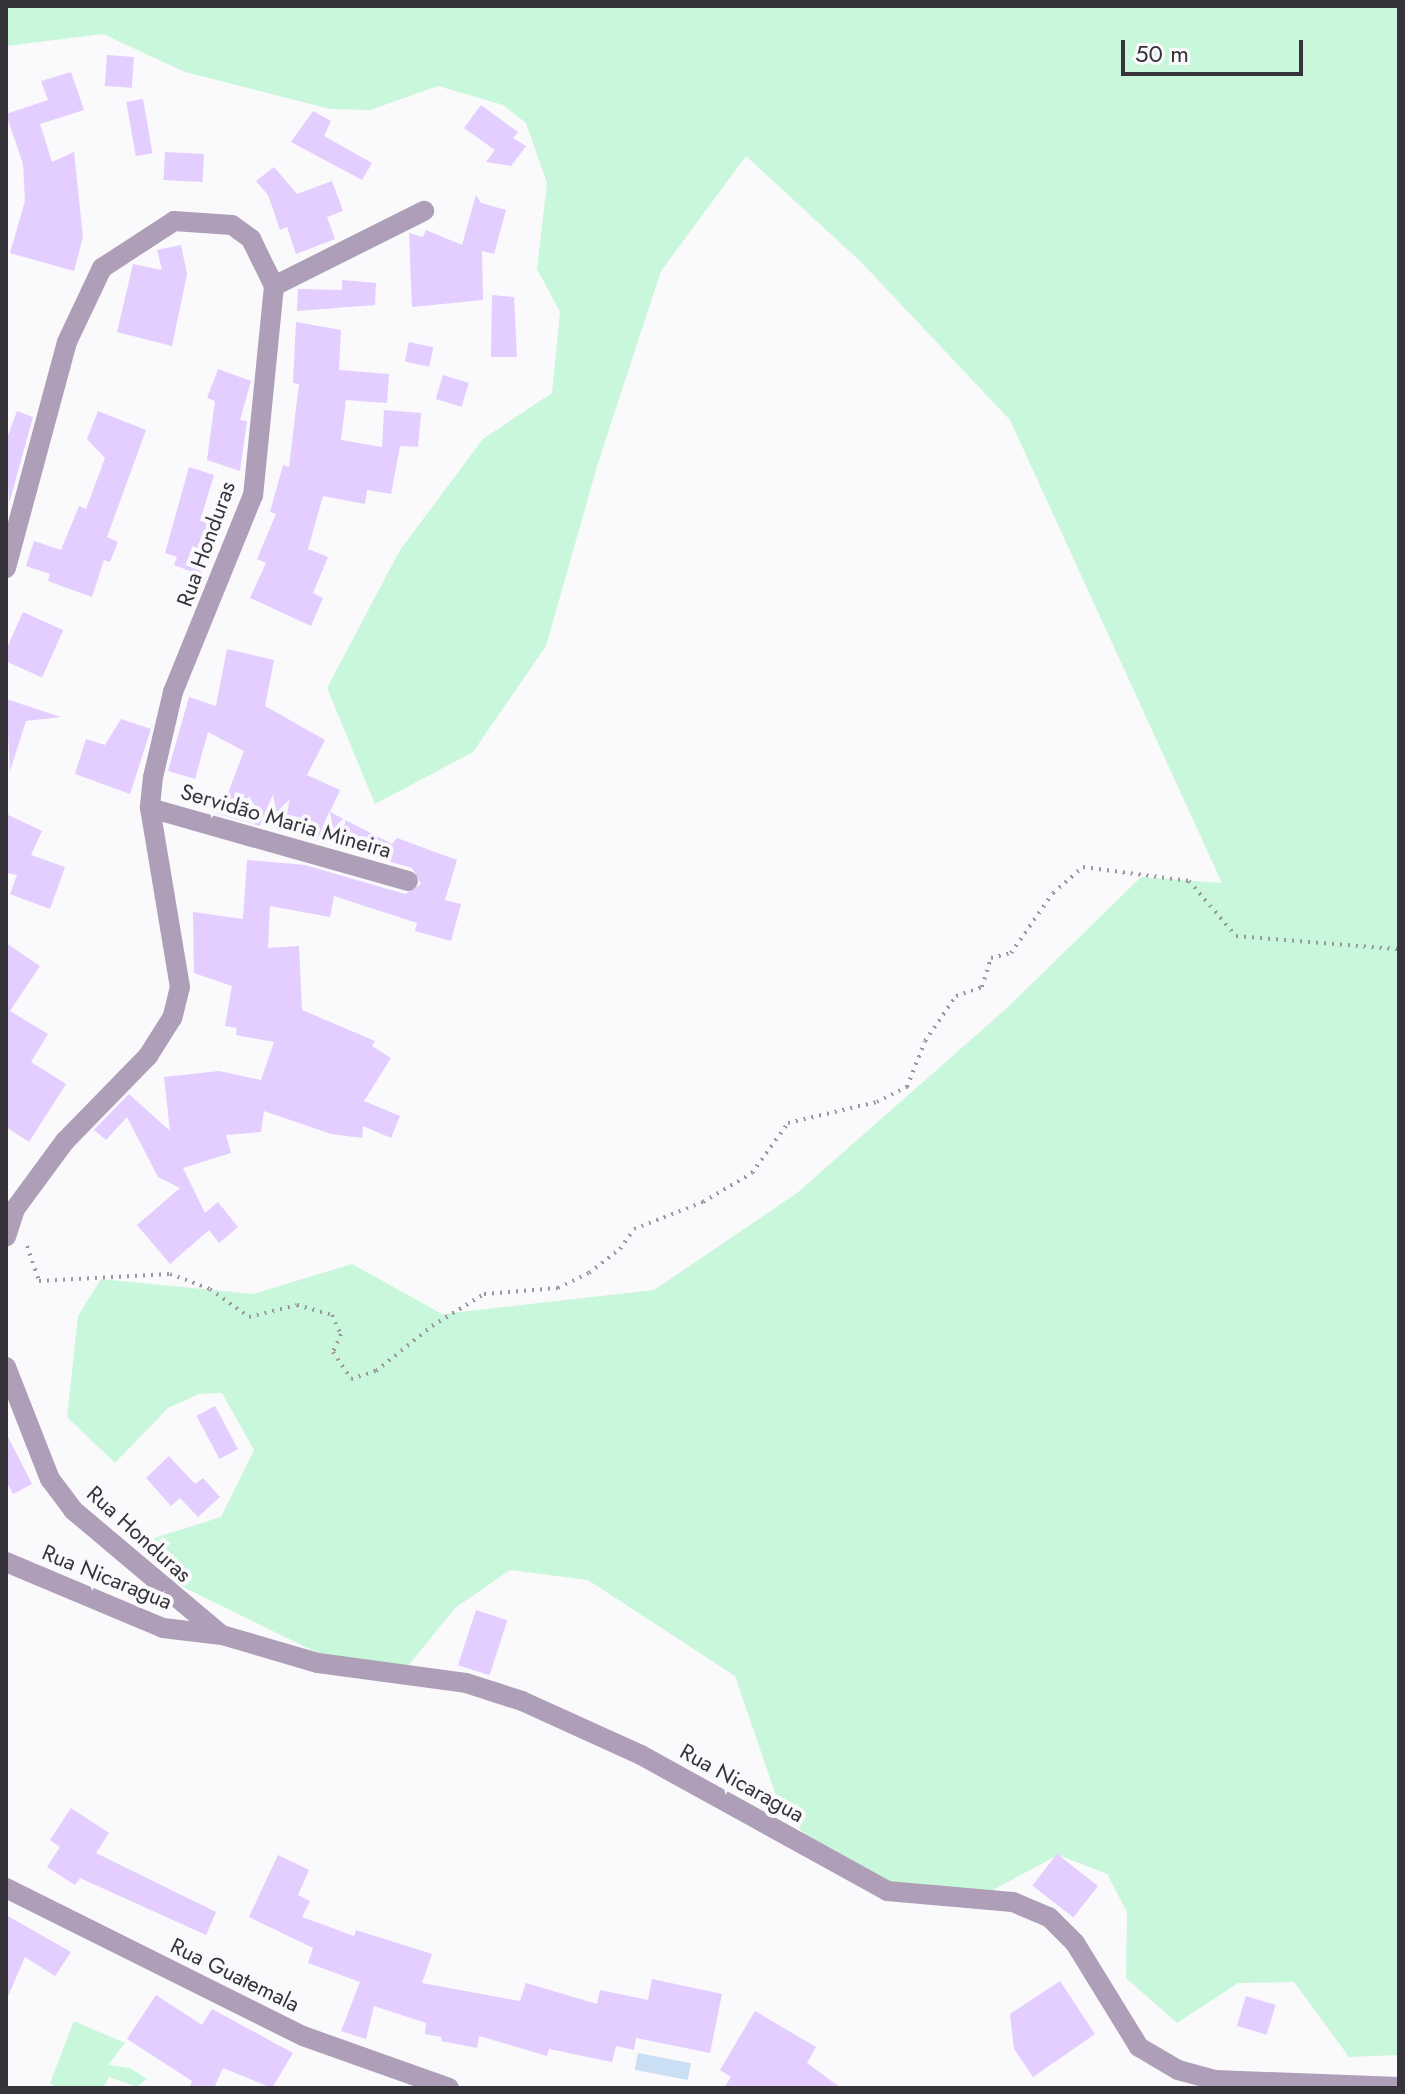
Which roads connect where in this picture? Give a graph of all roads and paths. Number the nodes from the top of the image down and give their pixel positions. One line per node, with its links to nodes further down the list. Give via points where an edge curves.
1 (424, 211): 2 (street)
2 (274, 286): 3 (street, via 251,239 232,225 202,221 174,221 102,268 67,342); 4 (street, Rua Honduras, via 253,495 173,692)
3 (6, 568)
4 (150, 808): 5 (street, Servidão Maria Mineira); 7 (street, Rua Honduras, via 178,949 180,987 172,1018 148,1056 65,1141)
5 (408, 881)
6 (1399, 949): 7 (path, via 1236,936 1189,881 1083,867 1053,893 1011,953 991,958 982,987 956,996 925,1041 907,1087 877,1102 788,1123 752,1173 703,1202 634,1229 620,1249 589,1273 558,1288 484,1294 432,1326 376,1371 351,1379 333,1352 341,1334 332,1315 297,1305 249,1317 210,1289 170,1274 39,1281)
7 (15, 1209): 8 (street, Rua Honduras)
8 (6, 1237)
9 (6, 1367): 11 (street, Rua Honduras, via 50,1479 73,1510)
10 (6, 1562): 11 (street, Rua Nicaragua, via 163,1628)
11 (222, 1635): 13 (street, Rua Nicaragua, via 318,1663 466,1683 522,1701 641,1755 887,1891 1013,1902 1049,1917 1075,1943 1139,2047 1178,2070 1215,2080)
12 (6, 1888): 14 (street, Rua Guatemala, via 303,2036)
13 (1399, 2087)
14 (449, 2088)

